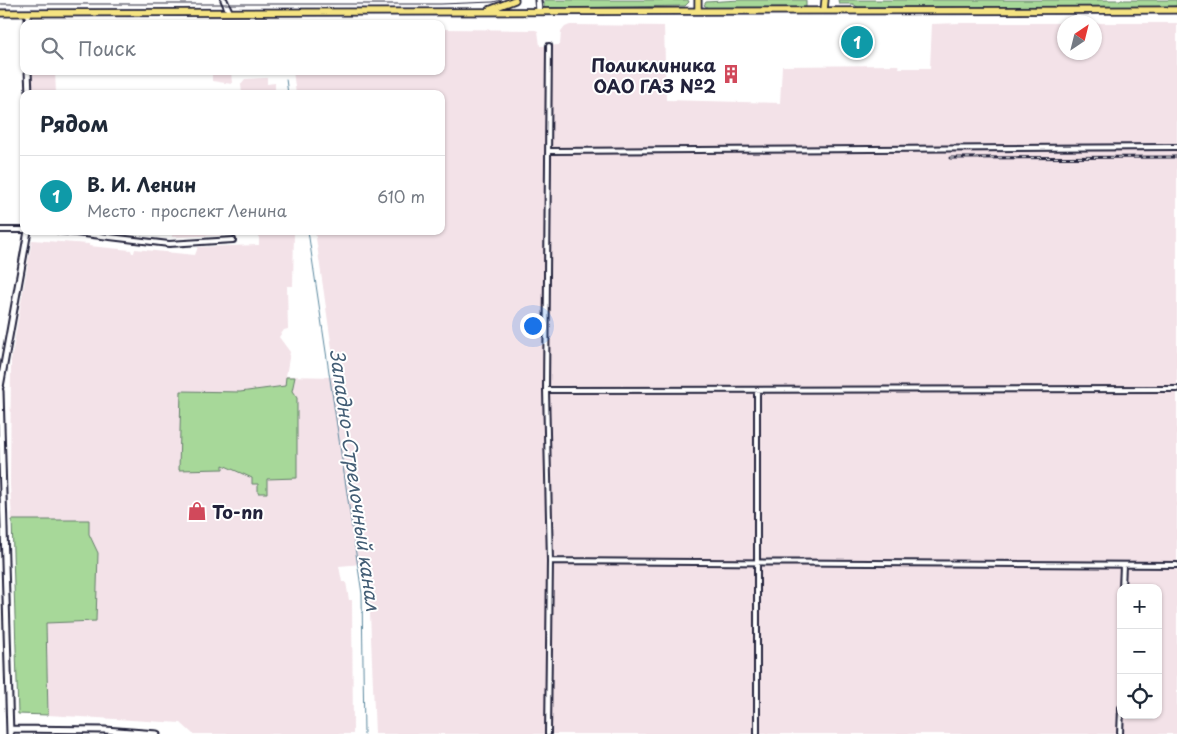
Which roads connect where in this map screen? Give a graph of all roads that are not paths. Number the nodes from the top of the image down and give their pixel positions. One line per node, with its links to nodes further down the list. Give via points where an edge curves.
1 (224, 0): 8 (street)
2 (515, 0): 9 (main road)
3 (538, 0): 10 (street)
4 (698, 0): 11 (main road)
5 (825, 0): 6 (main road)
6 (824, 10): 7 (main road); 11 (main road)
7 (1177, 10)
8 (229, 11): 9 (main road); 13 (main road)
9 (487, 11): 10 (main road)
10 (539, 11): 11 (main road)
11 (698, 11)
12 (0, 13): 13 (main road)
13 (28, 14): 14 (street)
14 (28, 20)
15 (549, 46): 19 (street)
16 (28, 75): 17 (street)
17 (28, 90)
18 (1177, 147): 19 (street)
19 (550, 151): 27 (street)
20 (0, 230): 21 (street)
21 (20, 230)
22 (27, 235): 25 (street)
23 (93, 235): 24 (street, via 169,244)
24 (233, 240)
25 (0, 389): 29 (street)
26 (1177, 389): 28 (street)
27 (546, 390): 28 (street); 30 (street)
28 (757, 390): 31 (street)
29 (0, 396): 36 (street)
30 (550, 561): 31 (street); 38 (street)
31 (758, 562): 32 (street); 39 (street)
32 (1122, 565): 33 (street); 34 (street)
33 (1177, 565)
34 (1122, 584)
35 (1121, 719): 40 (street)
36 (10, 732): 37 (street, via 104,730)
37 (157, 734)
38 (548, 734)
39 (757, 734)
40 (1120, 734)

